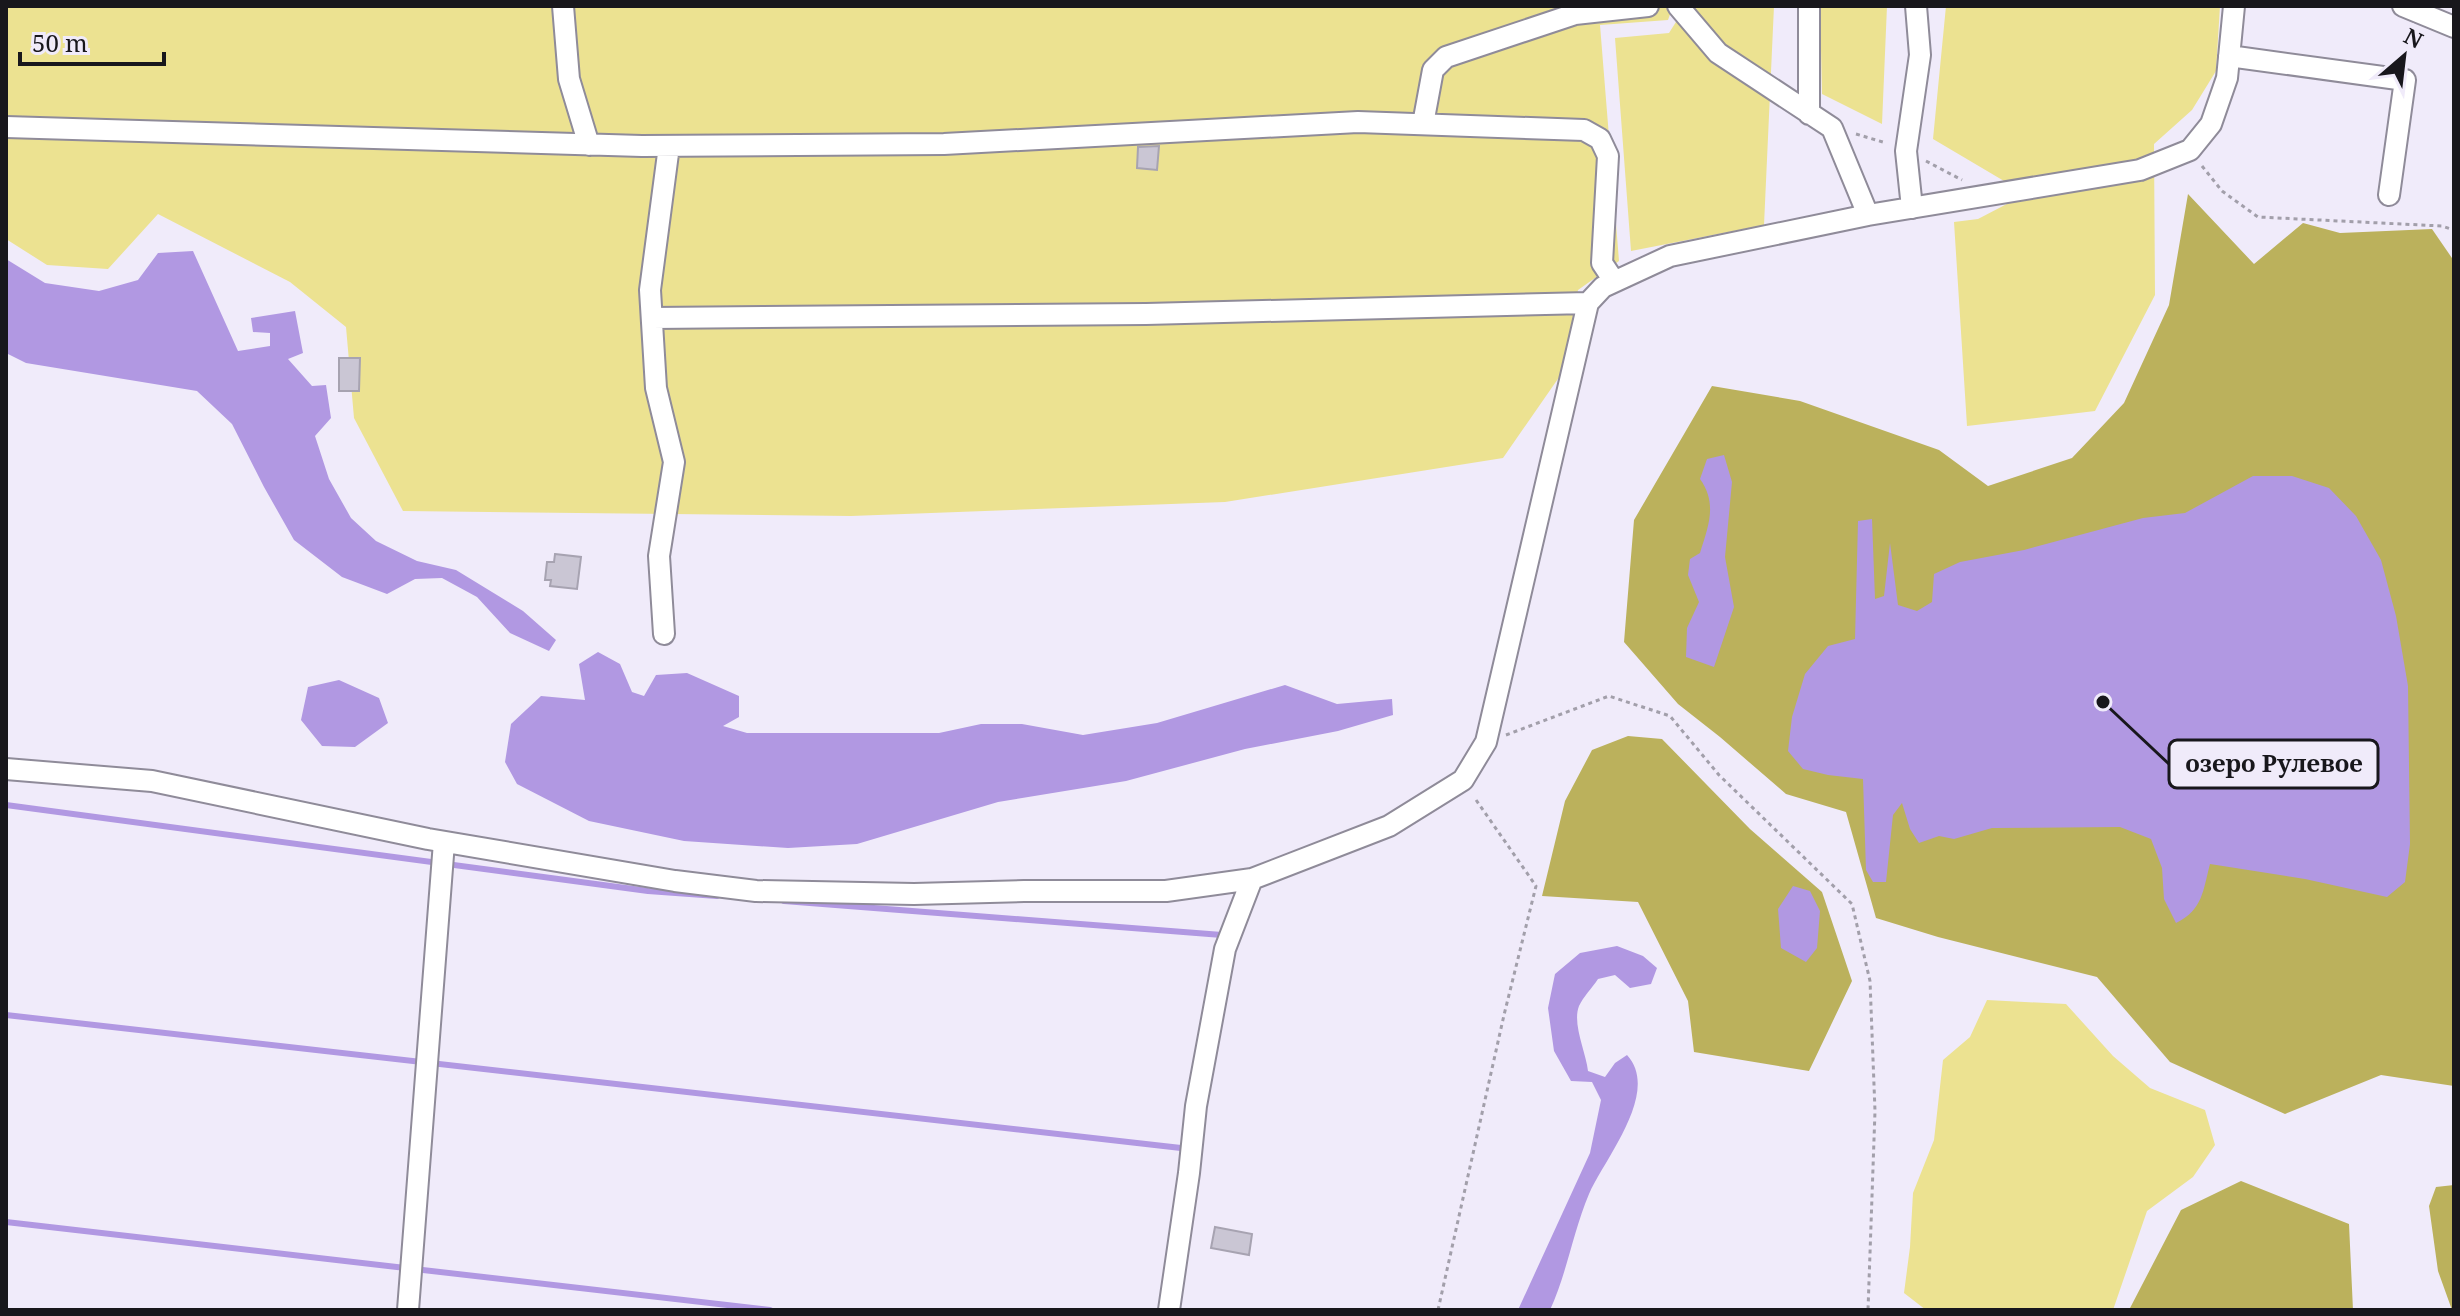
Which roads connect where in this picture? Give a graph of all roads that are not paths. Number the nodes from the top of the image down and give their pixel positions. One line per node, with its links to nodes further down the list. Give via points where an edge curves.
1 (563, 6): 13 (street, via 569,79)
2 (1648, 6): 11 (street, via 1575,14 1446,57 1433,70)
3 (1678, 6): 10 (street, via 1718,53)
4 (1809, 6): 10 (street)
5 (1916, 6): 16 (street, via 1920,55 1906,151)
6 (2234, 6): 9 (street)
7 (2403, 6): 8 (street)
8 (2454, 27)
9 (2229, 56): 15 (street, via 2405,80); 16 (street, via 2211,124 2190,150 2140,170)
10 (1809, 114): 17 (street, via 1832,128)
11 (1423, 124): 14 (street, via 1358,122 944,144); 18 (street, via 1584,130 1600,139 1608,156 1602,263)
12 (6, 127): 13 (street)
13 (589, 145): 14 (street)
14 (669, 146): 20 (street, via 650,290)
15 (2389, 195)
16 (1912, 208): 17 (street)
17 (1868, 215): 18 (street, via 1670,256)
18 (1614, 281): 19 (street)
19 (1588, 303): 20 (street); 24 (street, via 1486,742 1463,780 1389,826)
20 (652, 318): 21 (street, via 656,388 674,462 659,556)
21 (664, 634)
22 (6, 769): 23 (street, via 152,781)
23 (444, 842): 24 (street, via 756,891 1166,891); 25 (street)
24 (1252, 879): 26 (street, via 1225,949 1196,1106)
25 (408, 1310)
26 (1169, 1310)

